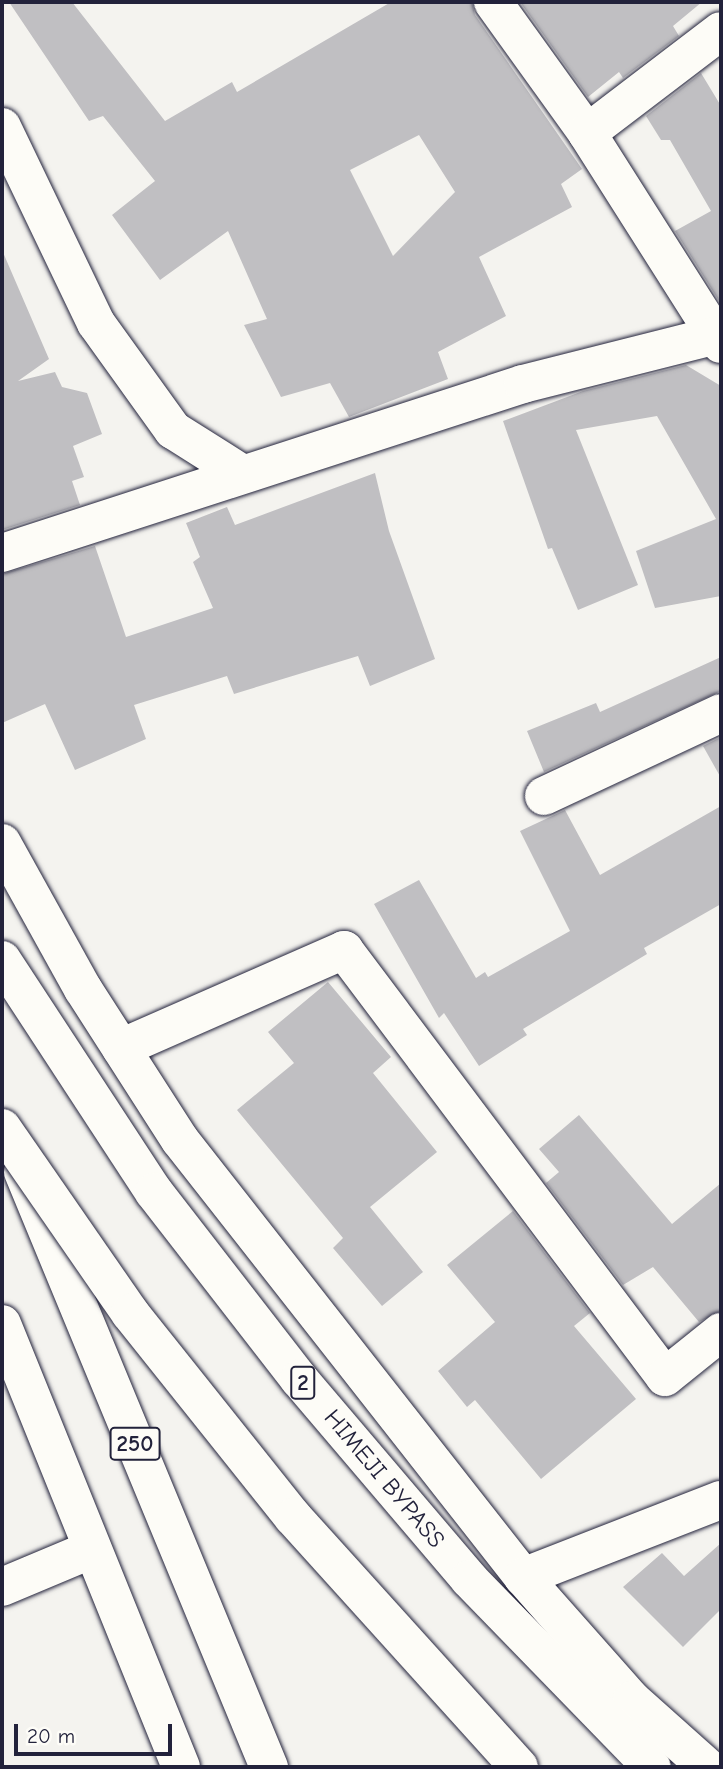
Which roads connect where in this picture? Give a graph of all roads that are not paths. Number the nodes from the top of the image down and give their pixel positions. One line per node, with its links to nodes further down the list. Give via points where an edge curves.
1 (493, 2): 4 (main road)
2 (721, 31): 4 (main road)
3 (2, 127): 6 (main road, via 96,323 173,430)
4 (587, 132): 5 (main road)
5 (720, 338): 6 (main road, via 523,384)
6 (242, 473): 7 (main road)
7 (2, 553)
8 (721, 713): 9 (main road)
9 (544, 796)
10 (2, 843): 12 (main road)
11 (2, 960): 24 (main road, HIMEJI BYPASS / 2, via 154,1192 299,1380 470,1579)
12 (121, 1048): 16 (main road, via 344,950 665,1377); 19 (main road, via 180,1140)
13 (2, 1122): 22 (main road, 250)
14 (2, 1128): 23 (main road, bridge, via 130,1313 293,1517)
15 (2, 1324): 18 (main road)
16 (721, 1332)
17 (721, 1500): 19 (main road)
18 (90, 1550): 20 (main road); 21 (main road)
19 (523, 1577): 25 (main road, via 632,1700)
20 (2, 1587)
21 (181, 1767)
22 (269, 1767)
23 (519, 1767)
24 (652, 1767)
25 (707, 1767)

